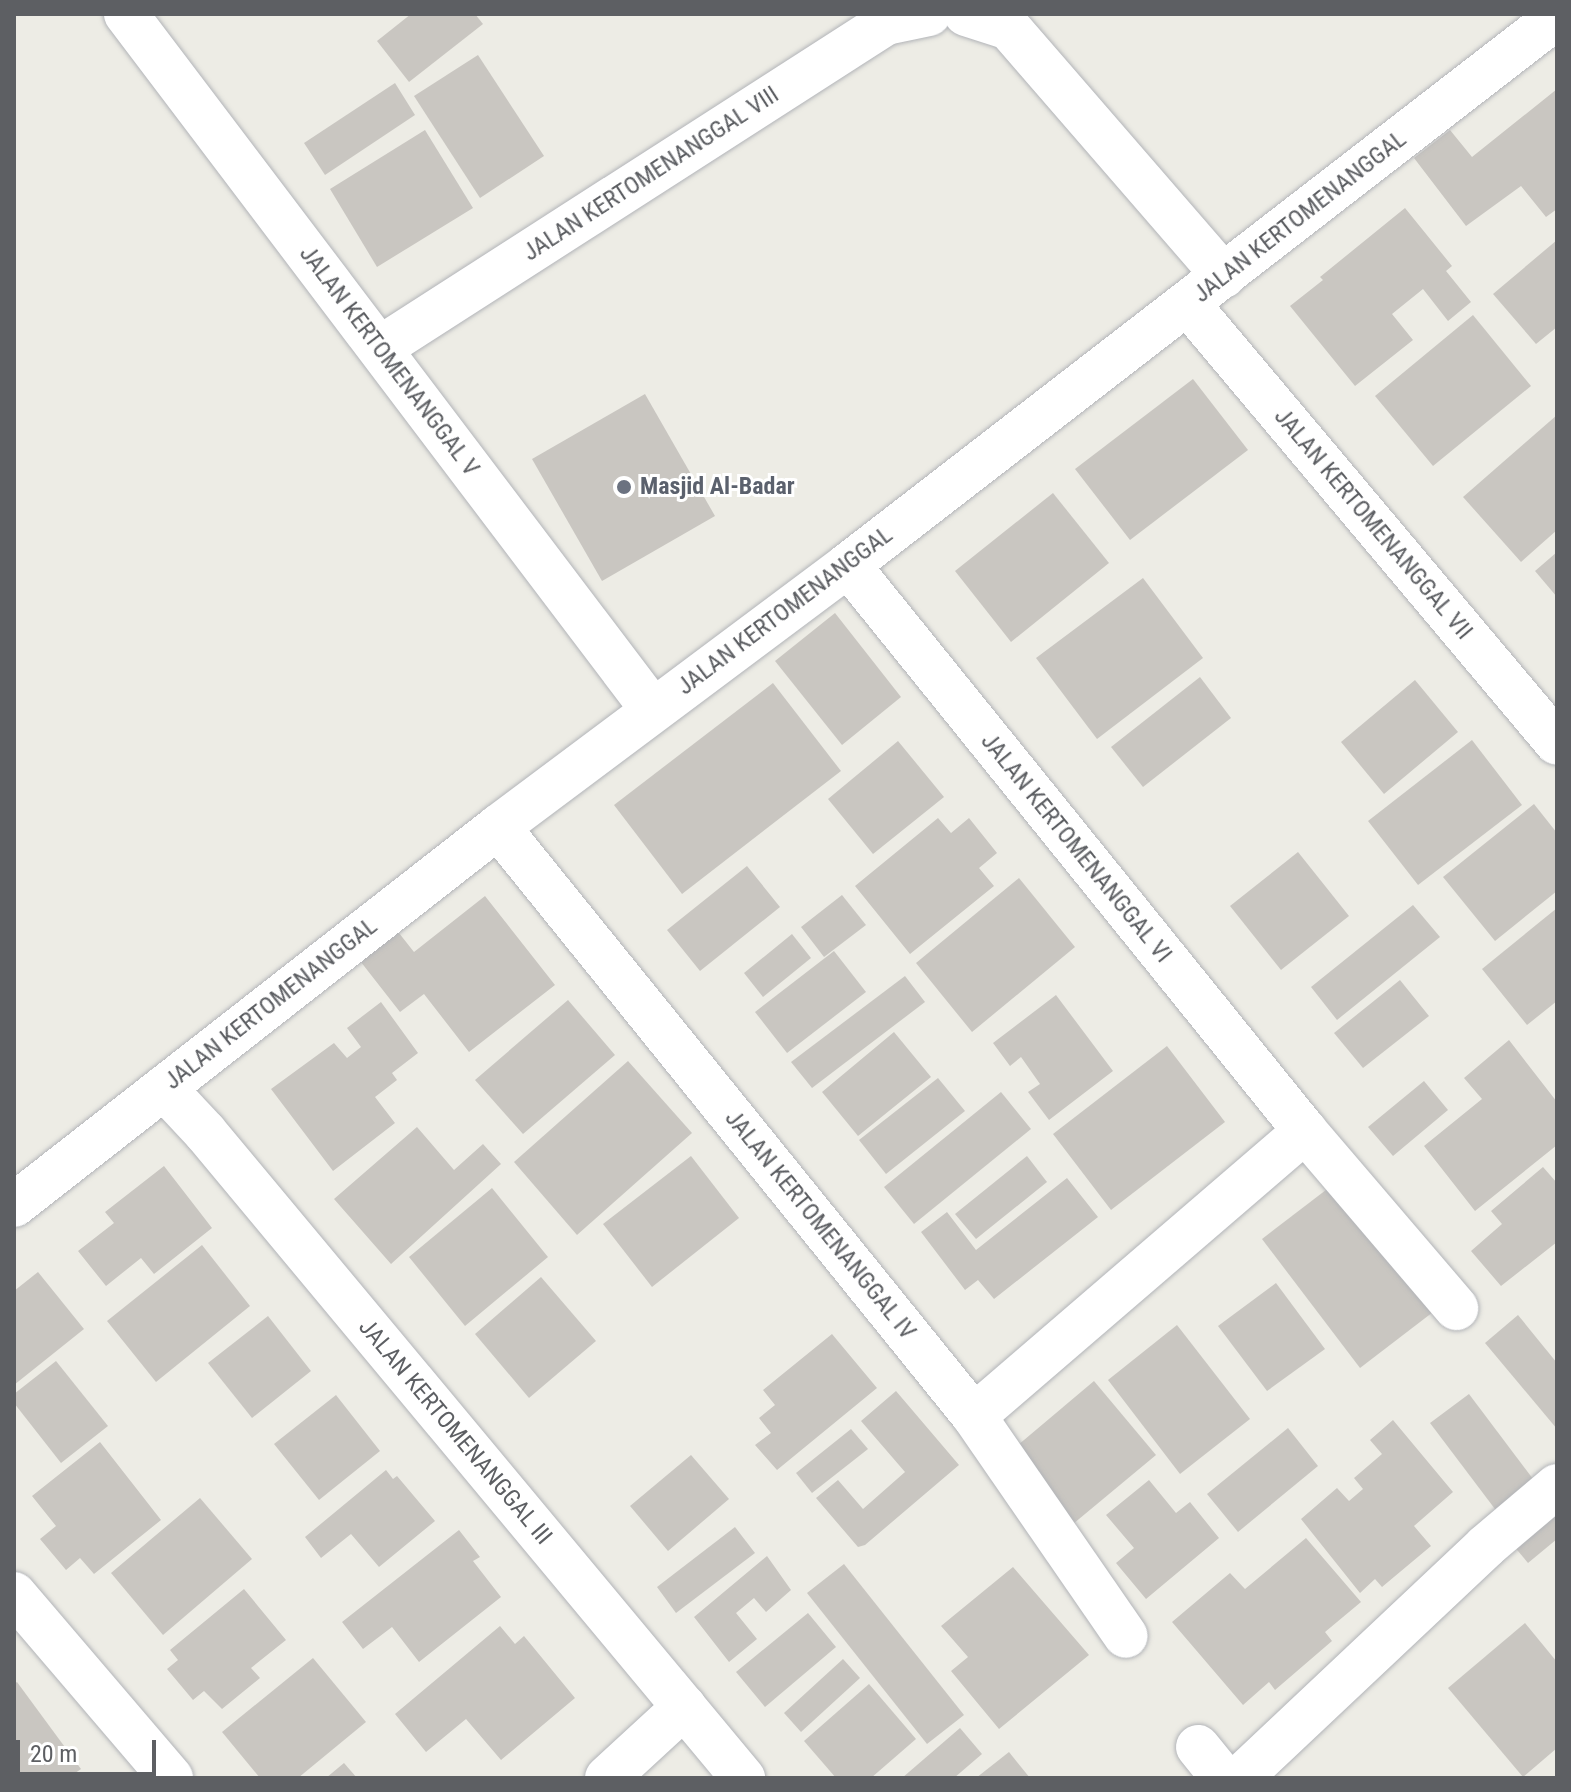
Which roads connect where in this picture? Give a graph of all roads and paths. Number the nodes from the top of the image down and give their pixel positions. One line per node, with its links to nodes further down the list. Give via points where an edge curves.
1 (126, 14): 8 (street, JALAN KERTOMENANGGAL V)
2 (929, 14): 8 (street, JALAN KERTOMENANGGAL VIII, via 886,23)
3 (966, 14): 5 (street)
4 (1557, 17): 6 (street, JALAN KERTOMENANGGAL)
5 (1006, 21): 6 (street)
6 (1224, 276): 7 (street, JALAN KERTOMENANGGAL)
7 (1188, 304): 9 (street, JALAN KERTOMENANGGAL); 11 (street, JALAN KERTOMENANGGAL VII)
8 (380, 348): 10 (street, JALAN KERTOMENANGGAL V)
9 (848, 565): 10 (street, JALAN KERTOMENANGGAL); 14 (street, JALAN KERTOMENANGGAL VI)
10 (652, 709): 12 (street, JALAN KERTOMENANGGAL)
11 (1557, 743)
12 (498, 827): 13 (street, JALAN KERTOMENANGGAL); 17 (street, JALAN KERTOMENANGGAL IV)
13 (164, 1088): 15 (street, JALAN KERTOMENANGGAL); 21 (street, JALAN KERTOMENANGGAL III)
14 (1305, 1131): 16 (street, JALAN KERTOMENANGGAL VI); 17 (street)
15 (14, 1205)
16 (1456, 1308)
17 (974, 1416): 20 (street, JALAN KERTOMENANGGAL IV)
18 (1557, 1486): 25 (street)
19 (14, 1594): 22 (street)
20 (1126, 1636)
21 (684, 1707): 23 (street); 24 (street, JALAN KERTOMENANGGAL III)
22 (171, 1778)
23 (607, 1778)
24 (743, 1778)
25 (1240, 1778)

